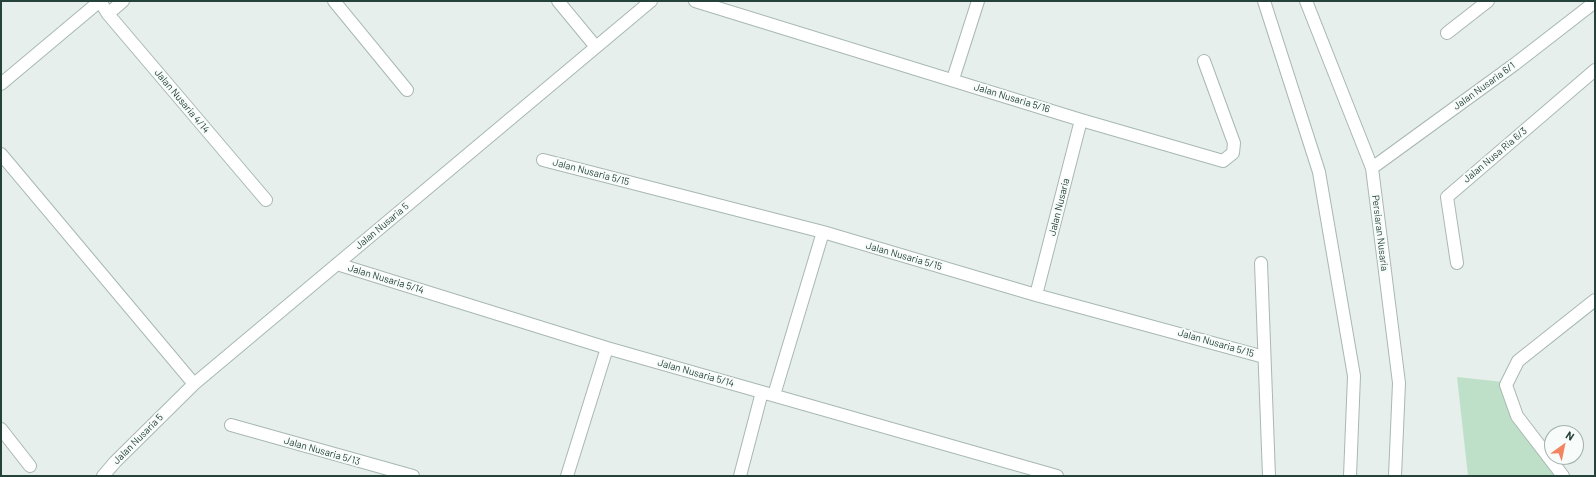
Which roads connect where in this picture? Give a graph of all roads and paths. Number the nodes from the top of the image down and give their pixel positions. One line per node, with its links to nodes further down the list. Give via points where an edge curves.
1 (100, 1): 12 (street, Jalan Nusaria 4/14); 18 (street)
2 (123, 1): 12 (street)
3 (334, 1): 19 (street)
4 (558, 1): 14 (street)
5 (651, 1): 14 (street, Jalan Nusaria 5)
6 (695, 1): 17 (street, Jalan Nusaria 5/16)
7 (978, 1): 17 (street)
8 (1264, 1): 44 (street, via 1319,172 1354,376)
9 (1306, 1): 23 (street, Persiaran Nusaria)
10 (1488, 1): 13 (street)
11 (1595, 2): 23 (street, Jalan Nusaria 6/1)
12 (108, 14): 24 (street, Jalan Nusaria 4/14)
13 (1447, 33)
14 (596, 47): 28 (street, Jalan Nusaria 5)
15 (1204, 61): 20 (street, Jalan Nusaria 5/16, via 1234,143 1233,153 1223,161)
16 (1595, 70): 27 (street, Jalan Nusa Ria 6/3, via 1447,196)
17 (953, 79): 20 (street, Jalan Nusaria 5/16)
18 (1, 84)
19 (407, 90)
20 (1081, 120): 29 (street, Jalan Nusaria)
21 (1, 154): 33 (street)
22 (543, 160): 25 (street, Jalan Nusaria 5/15)
23 (1372, 168): 45 (street, Persiaran Nusaria, via 1399,383)
24 (266, 200)
25 (823, 232): 29 (street, Jalan Nusaria 5/15); 34 (street)
26 (1261, 263): 32 (street)
27 (1457, 263)
28 (337, 264): 31 (street, Jalan Nusaria 5/14); 33 (street, Jalan Nusaria 5)
29 (1036, 295): 32 (street, Jalan Nusaria 5/15)
30 (1595, 300): 46 (street, via 1518,361 1506,385 1517,416)
31 (607, 348): 34 (street, Jalan Nusaria 5/14); 41 (street)
32 (1264, 357): 43 (street)
33 (194, 384): 39 (street, Jalan Nusaria 5)
34 (768, 394): 38 (street, Jalan Nusaria 5/14); 42 (street)
35 (231, 425): 40 (street, Jalan Nusaria 5/13)
36 (1, 429): 37 (street)
37 (30, 466)
38 (1053, 475)
39 (103, 476)
40 (413, 476)
41 (567, 476)
42 (740, 476)
43 (1269, 476)
44 (1350, 476)
45 (1395, 476)
46 (1564, 476)

